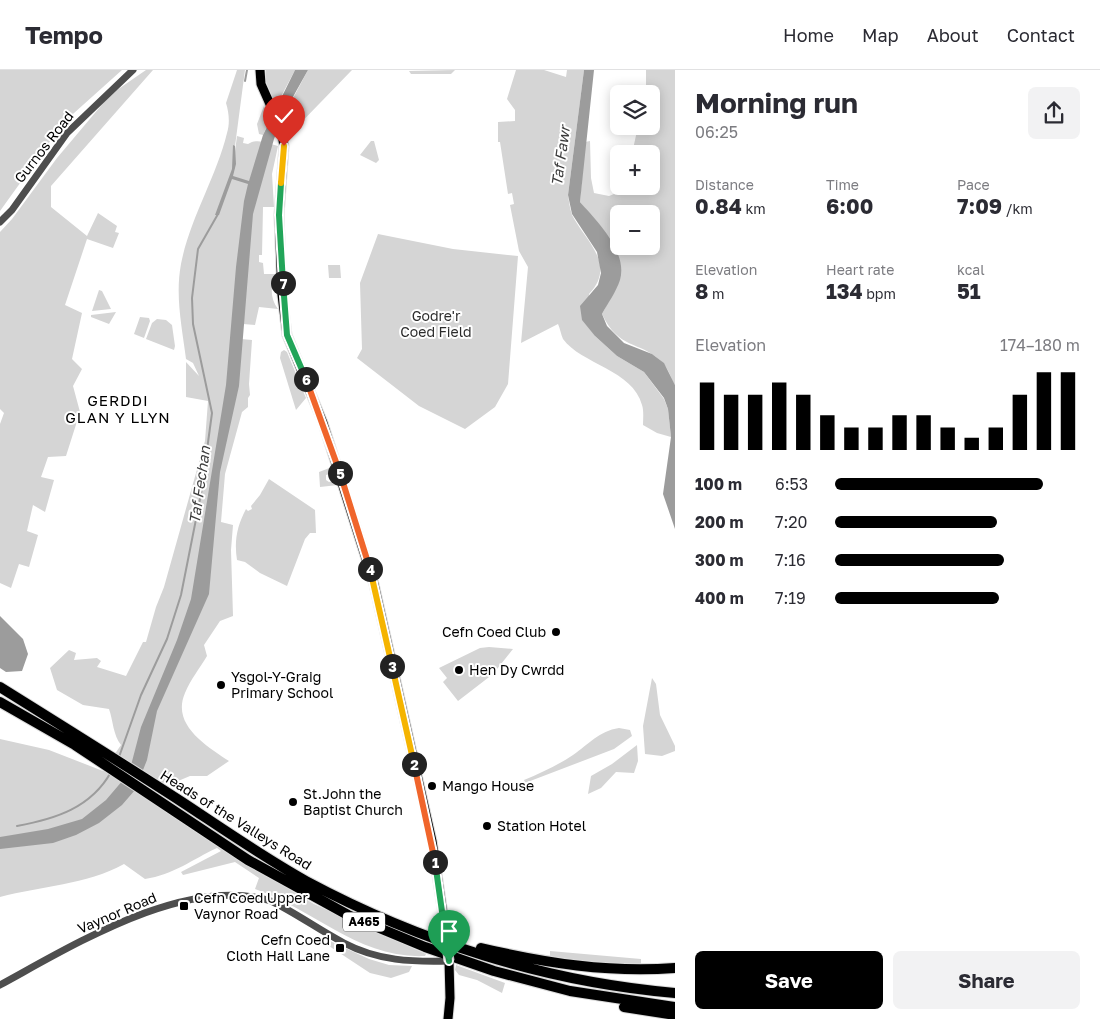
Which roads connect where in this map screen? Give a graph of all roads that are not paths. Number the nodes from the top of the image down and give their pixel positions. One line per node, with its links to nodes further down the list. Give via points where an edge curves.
1 (133, 70): 3 (street, Gurnos Road, via 67,133)
2 (260, 70): 9 (main road, bridge, via 261,84 281,129 284,146 279,215 287,335 323,424 374,584 432,841)
3 (0, 222)
4 (0, 687): 6 (highway, Heads of the Valleys Road / A465)
5 (0, 702): 6 (highway, Heads of the Valleys Road / A465)
6 (77, 741): 7 (highway, Heads of the Valleys Road / A465)
7 (180, 807): 8 (highway, Heads of the Valleys Road / A465, via 306,880); 13 (highway, Heads of the Valleys Road / A465, via 201,830 348,915 462,961 570,991 579,998)
8 (465, 950): 10 (highway, via 478,947 569,966 642,970); 12 (highway, Heads of the Valleys Road / A465, via 542,972 620,987)
9 (448, 961): 11 (street, Vaynor Road, via 409,962 374,956 345,944 270,901 228,895 178,902 145,911); 16 (main road)
10 (675, 968)
11 (0, 985)
12 (675, 993)
13 (617, 1003): 14 (highway); 15 (highway)
14 (675, 1007)
15 (675, 1015)
16 (448, 1019)

